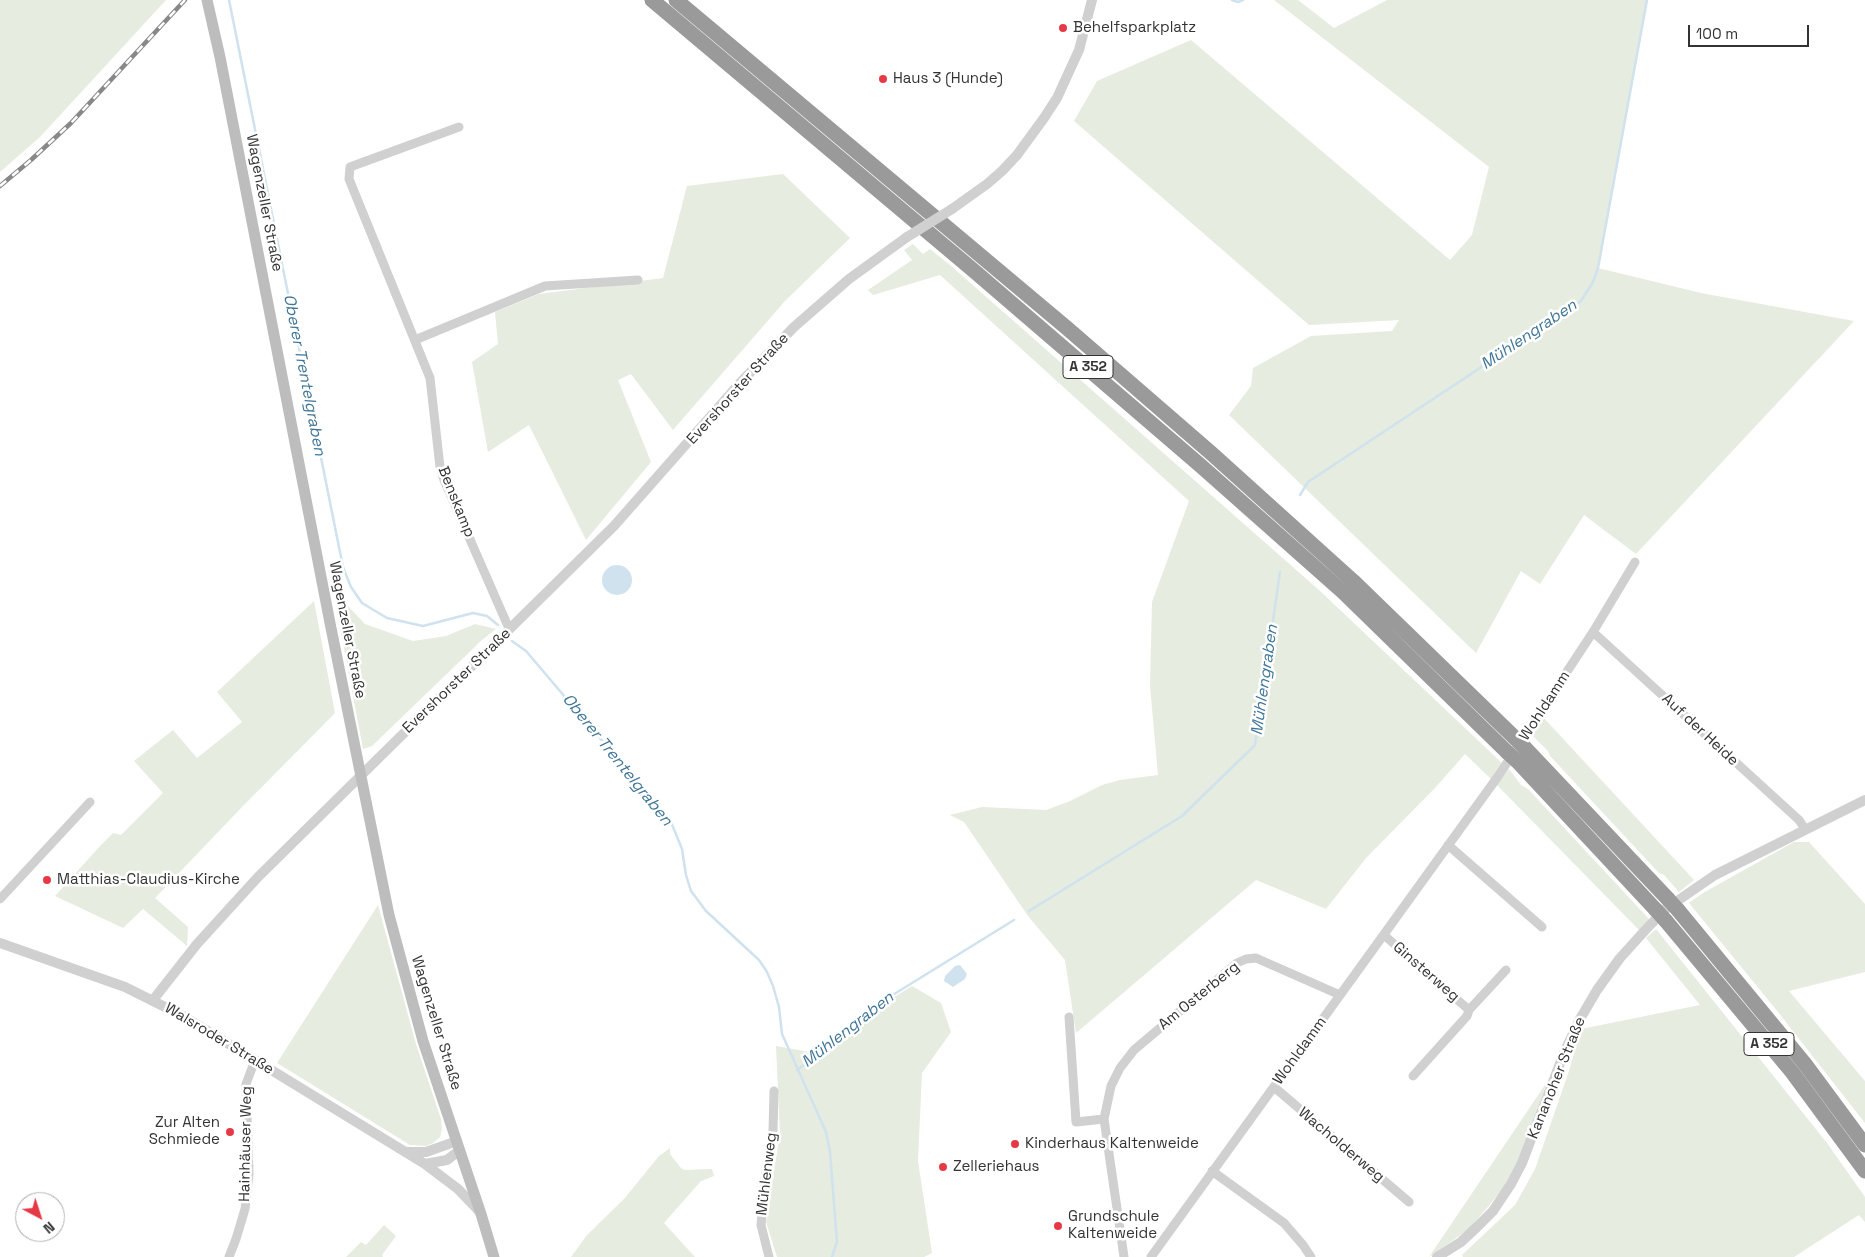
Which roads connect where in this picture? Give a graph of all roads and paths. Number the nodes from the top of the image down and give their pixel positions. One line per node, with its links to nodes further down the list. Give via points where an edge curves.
1 (207, 0): 11 (main road, Wagenzeller Straße)
2 (652, 0): 35 (highway, A 352, bridge, via 973,270 1342,592 1512,757 1666,921 1792,1072)
3 (676, 0): 31 (highway, A 352, via 1068,329 1353,581 1521,743 1673,905 1805,1064)
4 (1092, 0): 9 (street, Evershorster Straße, bridge, via 1079,50 1057,98 1017,155 1002,171 952,209 849,278 794,327 614,526)
5 (459, 127): 7 (street, Benskamp, via 350,166 349,179)
6 (638, 280): 7 (street, via 545,286)
7 (415, 340): 9 (street, Benskamp, via 430,378 444,480)
8 (1635, 562): 10 (street, Wohldamm)
9 (511, 628): 11 (street, Evershorster Straße)
10 (1594, 632): 14 (street, Auf der Heide); 15 (street, Wohldamm, via 1500,775)
11 (360, 776): 22 (street, Evershorster Straße, via 232,905); 30 (main road, Wagenzeller Straße, via 405,978)
12 (1865, 800): 14 (street, Kananoher Straße)
13 (90, 802): 16 (street)
14 (1805, 829): 44 (street, Kananoher Straße, via 1695,888 1667,908 1620,958 1580,1019 1511,1184 1493,1211 1478,1226 1461,1242)
15 (1448, 845): 17 (street); 18 (street, Wohldamm)
16 (0, 899)
17 (1542, 927)
18 (1384, 935): 21 (street, Wohldamm); 23 (street, Ginsterweg)
19 (0, 943): 22 (street, Walsroder Straße, via 125,986)
20 (1506, 970): 23 (street, Ginsterweg)
21 (1340, 995): 27 (street, Wohldamm); 29 (street, Am Osterberg, via 1256,958 1238,962 1134,1050 1111,1086)
22 (153, 1000): 25 (street, Walsroder Straße)
23 (1469, 1010): 26 (street, Ginsterweg)
24 (1070, 1018): 29 (street, via 1076,1122)
25 (255, 1060): 32 (street, Walsroder Straße); 38 (street, Hainhäuser Weg, via 246,1084 249,1174 245,1209)
26 (1413, 1076)
27 (1274, 1087): 34 (street, Wohldamm); 36 (street, Wacholderweg)
28 (774, 1091): 40 (street, Mühlenweg, via 773,1131 761,1225)
29 (1104, 1119): 41 (street, Am Osterberg)
30 (459, 1145): 32 (street, via 426,1152); 33 (street, via 447,1160); 37 (main road, Wagenzeller Straße)
31 (1865, 1145)
32 (406, 1152): 33 (street, Walsroder Straße)
33 (425, 1164): 37 (street, Walsroder Straße, via 458,1189)
34 (1212, 1171): 42 (street, Wohldamm); 43 (street, via 1284,1223)
35 (1865, 1171)
36 (1410, 1202)
37 (482, 1214): 39 (main road, Wagenzeller Straße)
38 (229, 1257)
39 (494, 1257)
40 (769, 1257)
41 (1124, 1257)
42 (1151, 1257)
43 (1311, 1257)
44 (1437, 1257)

